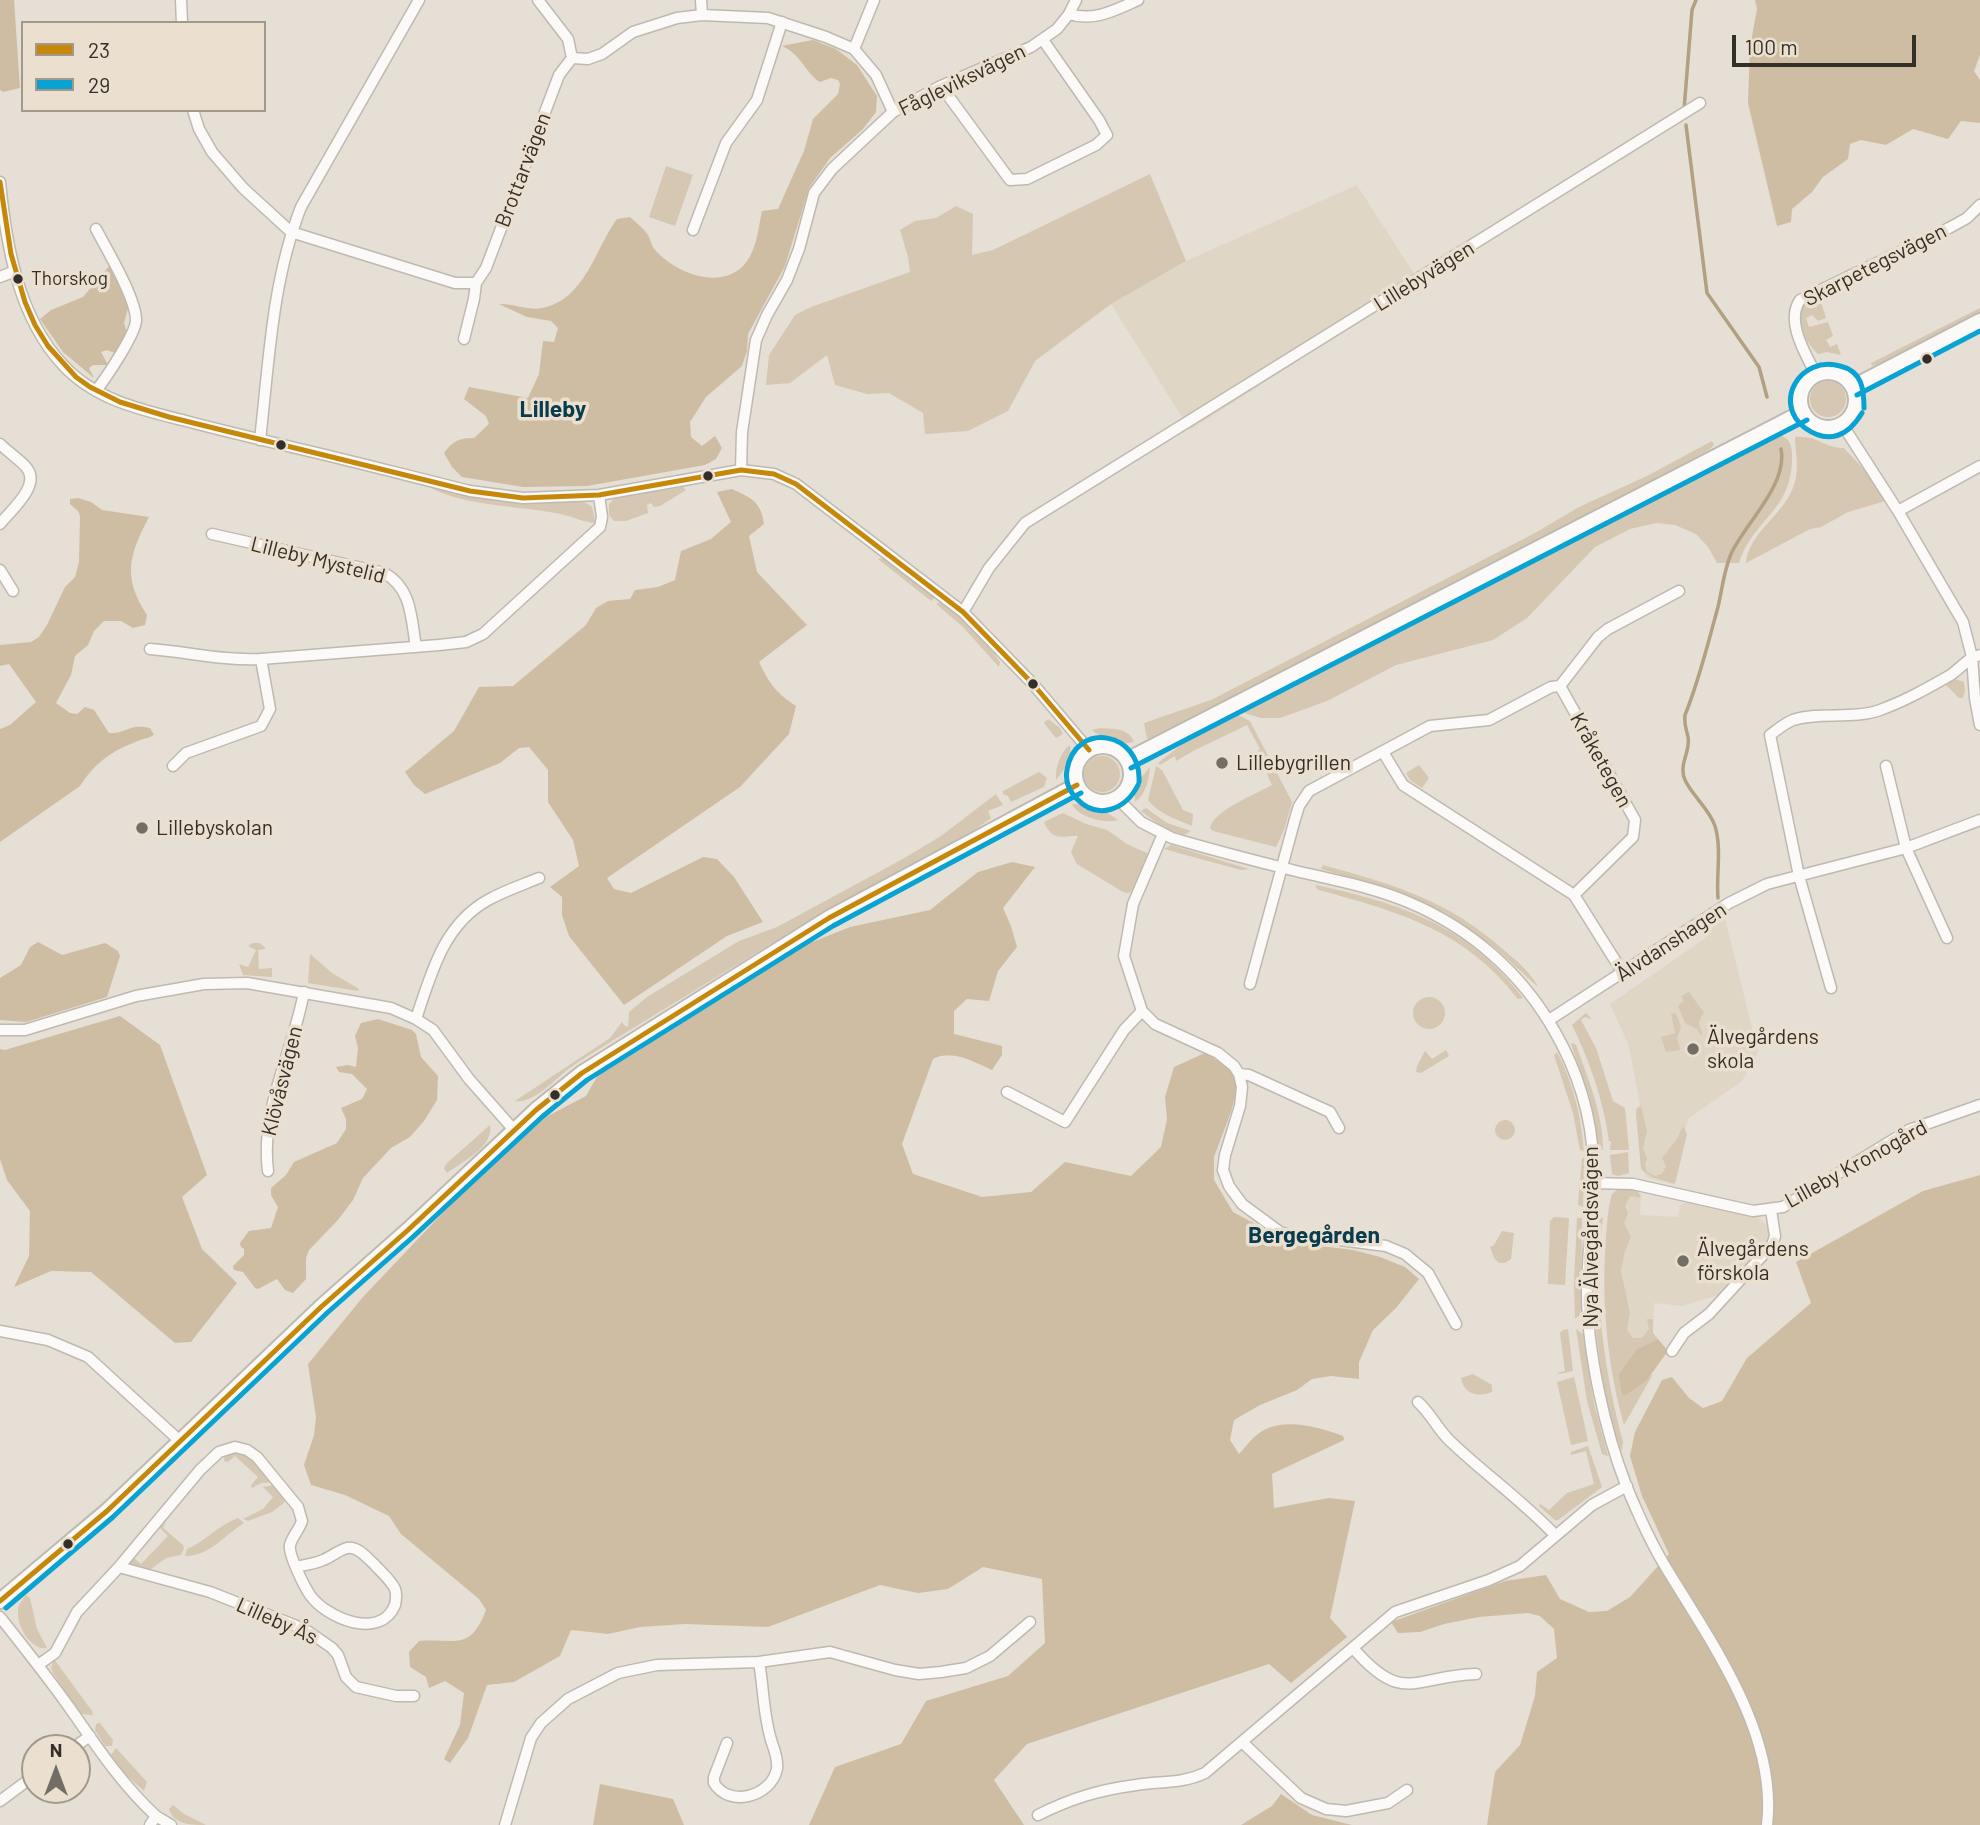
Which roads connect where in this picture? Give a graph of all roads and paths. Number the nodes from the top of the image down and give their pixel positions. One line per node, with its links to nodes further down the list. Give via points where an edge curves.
1 (181, 0): 10 (street)
2 (419, 0): 23 (street)
3 (538, 0): 14 (street, via 568,39)
4 (701, 0): 9 (street)
5 (874, 0): 13 (street)
6 (1076, 0): 8 (street, Fågleviksvägen)
7 (1138, 0): 8 (street, via 1103,15)
8 (1069, 14): 12 (street, Fågleviksvägen)
9 (702, 15): 11 (street); 14 (street, via 633,32 588,60)
10 (182, 21)
11 (782, 22): 13 (street); 22 (street, via 757,100 726,143)
12 (1043, 40): 15 (street, Fågleviksvägen); 15 (street, via 1107,135 1027,179 1010,180)
13 (854, 49): 18 (street, via 876,75)
14 (572, 58): 26 (street, Brottarvägen, via 559,75 486,268)
15 (941, 86): 18 (street, Fågleviksvägen)
16 (1700, 103): 45 (street, Lillebyvägen, via 1025,523 989,568)
17 (194, 112): 23 (street, via 212,152)
18 (893, 112): 37 (street, Fågleviksvägen, via 832,169 814,193 799,249 756,340)
19 (0, 182): 24 (street)
20 (1980, 205): 29 (street, Skarpetegsvägen, via 1958,223 1800,300 1793,314 1795,325)
21 (96, 229): 31 (street, via 136,321)
22 (693, 230)
23 (291, 232): 26 (street, via 455,284); 34 (street, via 272,323)
24 (15, 271): 25 (street); 31 (street, via 51,350 62,365)
25 (0, 276)
26 (476, 283): 28 (street, Brottarvägen)
27 (1980, 321): 30 (street)
28 (464, 339)
29 (1816, 375): 30 (street, via 1837,373); 32 (street, via 1802,391)
30 (1853, 387): 33 (street, via 1855,408)
31 (96, 391): 34 (street, via 135,408)
32 (1803, 412): 33 (street, via 1820,427); 54 (street)
33 (1842, 424): 39 (street)
34 (260, 440): 38 (street, via 470,491 553,498)
35 (0, 444): 40 (street, via 28,468 31,480)
36 (1980, 466): 39 (street)
37 (741, 470): 38 (street); 45 (street, via 774,474 796,484)
38 (599, 495): 46 (street, via 600,527 483,634 466,642)
39 (1898, 511): 48 (street, via 1963,622)
40 (0, 524)
41 (212, 534): 46 (street, Lilleby Mystelid, via 395,579 407,595)
42 (0, 570): 43 (street)
43 (13, 591)
44 (1679, 591): 50 (street, via 1608,629)
45 (963, 611): 52 (street)
46 (416, 647): 49 (street)
47 (150, 649): 49 (street, via 233,660)
48 (1976, 656): 51 (street); 63 (street, via 1919,694 1876,712 1813,716 1791,721 1770,735)
49 (261, 659): 55 (street, via 270,709 261,726 186,753)
50 (1560, 686): 53 (street, via 1489,720 1430,726); 65 (street, Kråketegen, via 1635,820 1633,837)
51 (1980, 725)
52 (1089, 750): 54 (street, via 1110,747); 57 (street, via 1076,765)
53 (1383, 752): 62 (street, via 1309,791 1299,806); 65 (street, via 1403,785)
54 (1127, 760): 58 (street, via 1130,781)
55 (173, 766)
56 (1886, 766): 61 (street)
57 (1077, 785): 58 (street, via 1085,796 1097,801); 79 (street, via 771,953 582,1073)
58 (1117, 799): 60 (street, Nya Älvegårdsvägen, via 1141,822)
59 (1980, 820): 61 (street, Älvdanshagen)
60 (1163, 834): 62 (street, Nya Älvegårdsvägen); 71 (street, via 1133,904 1124,957)
61 (1906, 848): 63 (street, Älvdanshagen); 66 (street)
62 (1282, 867): 68 (street); 73 (street, Nya Älvegårdsvägen, via 1386,894 1450,923 1495,956)
63 (1799, 876): 67 (street, Älvdanshagen, via 1767,884 1728,904); 69 (street)
64 (539, 878): 72 (street, via 487,900 446,939)
65 (1574, 895): 67 (street)
66 (1947, 938)
67 (1623, 973): 73 (street, Älvdanshagen)
68 (1250, 984)
69 (1831, 988)
70 (304, 992): 72 (street, via 391,1009); 74 (street, via 247,983 204,984 136,996 25,1030); 80 (street, Klövåsvägen, via 267,1128)
71 (1142, 1011): 75 (street, via 1155,1024 1218,1053); 76 (street, via 1124,1030 1065,1122)
72 (416, 1019): 79 (street, via 433,1030 468,1079)
73 (1549, 1020): 81 (street, Nya Älvegårdsvägen, via 1572,1063 1583,1102 1592,1146)
74 (0, 1030)
75 (1239, 1074): 78 (street, via 1330,1112); 83 (street, via 1240,1106 1223,1170 1242,1204 1280,1232 1386,1246 1405,1254 1428,1273)
76 (1007, 1092)
77 (1980, 1105): 82 (street, Lilleby Kronogård, via 1909,1130)
78 (1339, 1128)
79 (514, 1130): 87 (street)
80 (268, 1171)
81 (1592, 1183): 82 (street, Lilleby Kronogård, via 1633,1184 1753,1211); 88 (street, Nya Älvegårdsvägen, via 1589,1322 1609,1433)
82 (1771, 1210): 85 (street, Lilleby Kronogård, via 1772,1244)
83 (1456, 1324)
84 (0, 1331): 87 (street, via 48,1340 88,1357)
85 (1672, 1350)
86 (1418, 1402): 89 (street, via 1447,1438)
87 (181, 1441): 92 (street, via 69,1545)
88 (1627, 1486): 89 (street, via 1592,1505); 111 (street, Nya Älvegårdsvägen, via 1663,1562 1715,1647 1743,1704 1767,1778)
89 (1555, 1535): 95 (street, via 1520,1566 1395,1612)
90 (119, 1567): 91 (street, Lilleby Ås, via 200,1470 219,1452 235,1447 257,1457 301,1512 302,1521 289,1547); 97 (street, Lilleby Ås, via 77,1612 55,1653); 99 (street, Lilleby Ås, via 210,1592 296,1626 332,1648 356,1688)
91 (297, 1567): 91 (street, Lilleby Ås, via 315,1601 335,1617 369,1623 388,1616 394,1607 395,1589 360,1551 350,1547)
92 (0, 1601)
93 (0, 1617): 97 (street)
94 (1030, 1622): 96 (street, via 990,1656 965,1668 941,1672 895,1670 830,1651)
95 (1353, 1648): 98 (street, via 1377,1673 1400,1683); 102 (street)
96 (759, 1662): 103 (street, via 763,1707 777,1763 771,1782 748,1797 722,1793 714,1783); 110 (street, via 640,1667 568,1699 531,1738)
97 (38, 1665): 100 (street)
98 (1476, 1674)
99 (414, 1696)
100 (89, 1734)
101 (91, 1737): 108 (street)
102 (1242, 1742): 105 (street, via 1301,1798 1325,1809 1346,1811 1388,1803); 107 (street, via 1190,1780 1086,1794)
103 (727, 1743)
104 (21, 1785): 106 (street)
105 (1407, 1790)
106 (0, 1801)
107 (1038, 1815)
108 (153, 1820): 109 (street)
109 (171, 1825)
110 (505, 1825)
111 (1767, 1825)

